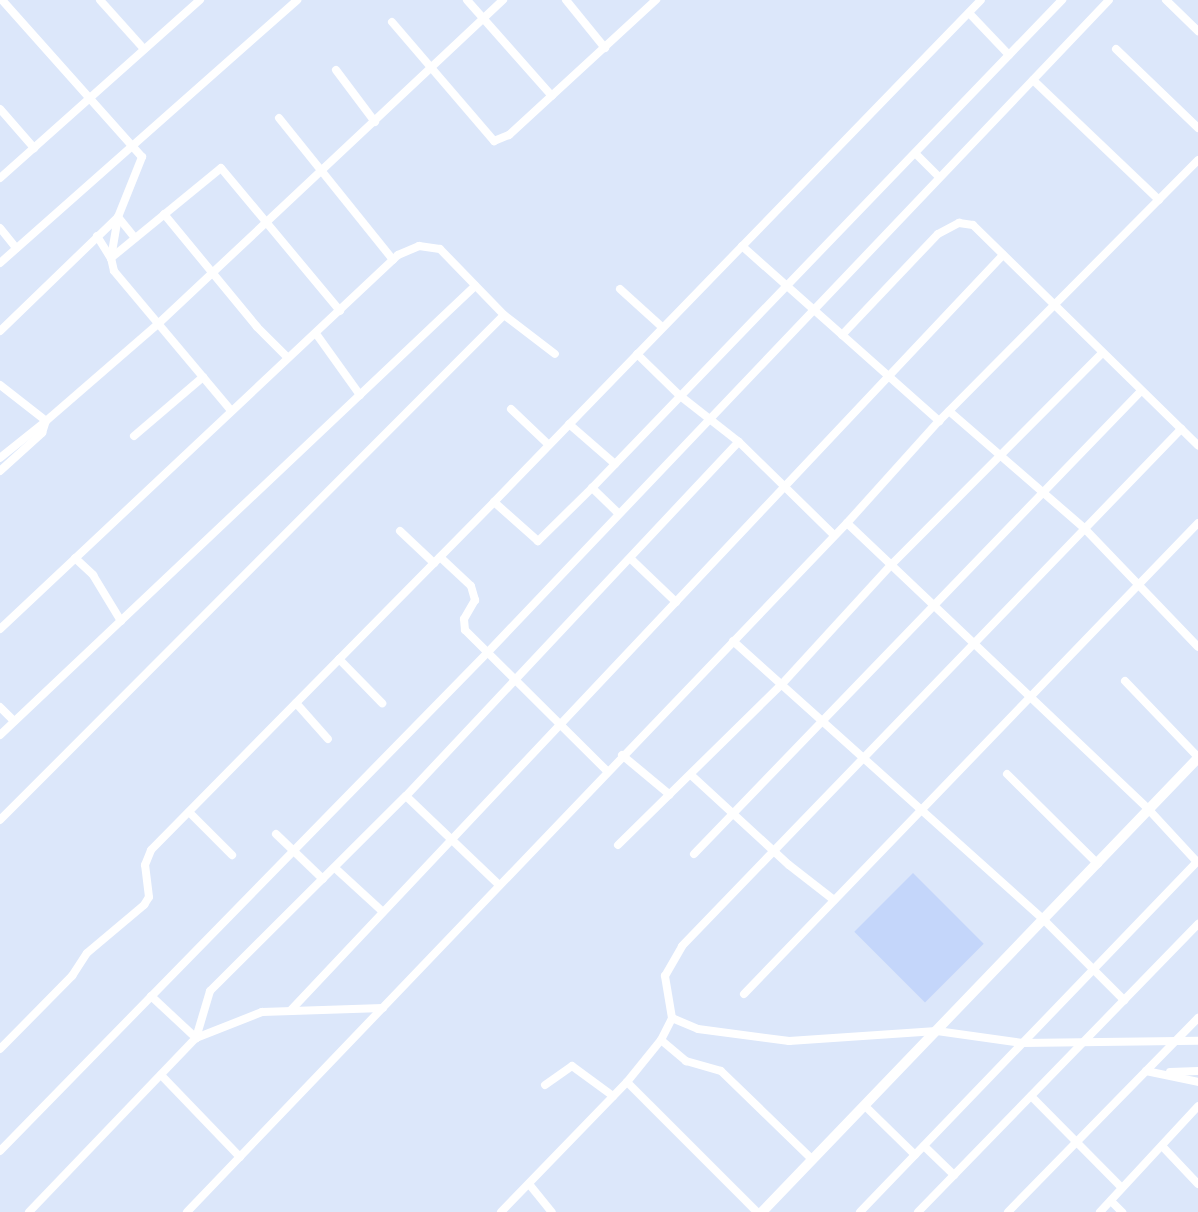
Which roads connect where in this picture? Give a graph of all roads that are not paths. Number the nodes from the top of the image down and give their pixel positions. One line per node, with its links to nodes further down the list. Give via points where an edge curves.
1 (2, 0): 25 (street)
2 (100, 0): 18 (street)
3 (200, 0): 18 (street)
4 (298, 0): 31 (street)
5 (467, 0): 14 (street)
6 (503, 0): 14 (street)
7 (566, 0): 17 (street)
8 (657, 0): 17 (street)
9 (981, 0): 13 (street)
10 (1062, 0): 20 (street)
11 (1109, 0): 23 (street)
12 (1166, 0): 16 (street)
13 (969, 13): 20 (street); 44 (street)
14 (483, 19): 22 (street); 24 (street)
15 (392, 22): 22 (street)
16 (1198, 31)
17 (605, 48): 24 (street)
18 (144, 49): 25 (street)
19 (1116, 49): 29 (street)
20 (1009, 55): 32 (street)
21 (336, 70): 28 (street)
22 (429, 70): 24 (street, via 495,141 509,135); 28 (street)
23 (1033, 80): 35 (street); 37 (street)
24 (552, 96)
25 (89, 100): 30 (street); 31 (street)
26 (0, 109): 30 (street)
27 (279, 118): 34 (street)
28 (375, 122): 34 (street)
29 (1198, 128)
30 (34, 148): 36 (street)
31 (135, 148): 39 (street, via 142,157); 45 (street)
32 (915, 153): 35 (street); 52 (street)
33 (1198, 160): 37 (street)
34 (320, 173): 40 (street); 48 (street)
35 (939, 177): 55 (street)
36 (0, 178)
37 (1159, 200): 54 (street)
38 (164, 214): 40 (street, via 221,167); 43 (street); 50 (street)
39 (118, 217): 42 (street); 43 (street); 47 (street)
40 (267, 223): 50 (street); 56 (street)
41 (0, 228): 45 (street)
42 (97, 236): 47 (street); 60 (street)
43 (135, 238): 47 (street)
44 (742, 246): 52 (street); 59 (street)
45 (16, 248): 49 (street)
46 (1003, 255): 54 (street); 62 (street, via 973,225 959,223 938,234); 68 (street)
47 (111, 258): 58 (street, via 114,271)
48 (393, 260): 51 (street, via 419,246 432,245); 56 (street)
49 (0, 263)
50 (212, 273): 58 (street); 66 (street)
51 (475, 286): 57 (street); 71 (street)
52 (787, 286): 55 (street); 72 (street)
53 (620, 289): 59 (street)
54 (1055, 305): 63 (street); 75 (street)
55 (813, 308): 62 (street); 76 (street)
56 (340, 312): 61 (street)
57 (504, 315): 64 (street); 137 (street)
58 (159, 323): 67 (street); 77 (street)
59 (663, 327): 65 (street)
60 (0, 331)
61 (317, 335): 66 (street); 71 (street)
62 (842, 335): 68 (street)
63 (1102, 353): 70 (street); 85 (street)
64 (555, 354)
65 (637, 354): 72 (street); 79 (street)
66 (288, 357): 73 (street)
67 (203, 377): 73 (street); 81 (street)
68 (889, 380): 78 (street); 89 (street)
69 (0, 385): 77 (street)
70 (1141, 391): 80 (street); 91 (street)
71 (360, 395): 106 (street)
72 (679, 395): 76 (street); 87 (street)
73 (230, 409): 99 (street)
74 (511, 409): 83 (street)
75 (949, 411): 78 (street); 85 (street)
76 (708, 417): 82 (street); 93 (street)
77 (46, 421): 86 (street); 88 (street, via 42,433)
78 (939, 421): 94 (street)
79 (569, 424): 83 (street); 87 (street)
80 (1181, 429): 84 (street); 96 (street)
81 (134, 436)
82 (739, 442): 89 (street); 101 (street)
83 (549, 445): 92 (street)
84 (1198, 445)
85 (1001, 455): 91 (street); 102 (street)
86 (0, 458)
87 (615, 464): 90 (street)
88 (0, 471)
89 (786, 487): 98 (street); 104 (street)
90 (592, 488): 92 (street, via 537,541); 93 (street)
91 (1043, 492): 96 (street); 105 (street)
92 (494, 502): 100 (street)
93 (617, 512): 111 (street)
94 (847, 523): 98 (street); 102 (street)
95 (1198, 523): 103 (street)
96 (1085, 529): 103 (street); 109 (street)
97 (400, 531): 100 (street)
98 (834, 535): 108 (street)
99 (75, 558): 106 (street, via 93,575); 107 (street)
100 (437, 560): 111 (street, via 471,586 475,600 464,620 465,630); 112 (street)
101 (632, 560): 104 (street); 113 (street)
102 (892, 564): 105 (street); 115 (street)
103 (1140, 583): 110 (street); 116 (street)
104 (676, 601): 122 (street)
105 (932, 605): 109 (street); 120 (street)
106 (121, 621): 121 (street)
107 (0, 629)
108 (733, 640): 115 (street); 125 (street)
109 (972, 646): 116 (street); 127 (street)
110 (1198, 647)
111 (488, 652): 113 (street); 141 (street)
112 (339, 659): 117 (street); 118 (street)
113 (516, 681): 122 (street); 132 (street)
114 (1125, 681): 126 (street)
115 (782, 684): 120 (street); 130 (street)
116 (1029, 698): 133 (street); 134 (street)
117 (296, 703): 124 (street); 135 (street)
118 (382, 703)
119 (0, 707): 121 (street)
120 (822, 719): 127 (street); 136 (street)
121 (14, 722): 123 (street)
122 (560, 726): 128 (street); 139 (street)
123 (0, 735)
124 (328, 739)
125 (622, 755): 128 (street); 131 (street)
126 (1198, 757): 134 (street)
127 (862, 760): 133 (street); 142 (street)
128 (607, 771): 149 (street)
129 (1007, 774): 146 (street)
130 (691, 775): 131 (street); 136 (street)
131 (670, 795): 140 (street)
132 (406, 796): 139 (street); 147 (street)
133 (920, 811): 150 (street); 152 (street)
134 (1150, 811): 145 (street); 146 (street)
135 (189, 812): 144 (street); 169 (street, via 151,850 145,865 149,897 144,905 87,953 72,976)
136 (734, 812): 142 (street); 143 (street)
137 (0, 820)
138 (276, 834): 141 (street)
139 (453, 841): 149 (street); 151 (street)
140 (618, 845)
141 (293, 851): 148 (street); 156 (street)
142 (775, 851): 150 (street); 160 (street, via 672,961 665,976)
143 (694, 854)
144 (232, 855)
145 (1198, 862): 154 (street)
146 (1098, 864): 152 (street)
147 (335, 867): 148 (street); 151 (street)
148 (323, 879): 163 (street, via 210,991)
149 (498, 884): 158 (street)
150 (834, 900): 155 (street)
151 (383, 912): 159 (street)
152 (1043, 919): 154 (street); 162 (street)
153 (1198, 924): 157 (street)
154 (1093, 970): 157 (street); 167 (street)
155 (744, 994)
156 (151, 996): 163 (street); 184 (street)
157 (1124, 1000): 168 (street)
158 (383, 1008): 159 (street); 186 (street)
159 (291, 1010): 163 (street, via 239,1018 208,1037)
160 (672, 1018): 162 (street, via 698,1029 789,1041); 164 (street)
161 (1198, 1018): 165 (street)
162 (937, 1031): 167 (street); 179 (street)
163 (196, 1038): 172 (street)
164 (661, 1040): 174 (street); 187 (street, via 686,1061 722,1071)
165 (1176, 1040): 166 (street); 168 (street); 170 (street)
166 (1198, 1041)
167 (1022, 1043): 168 (street); 182 (street)
168 (1082, 1044): 178 (street)
169 (0, 1049)
170 (1146, 1071): 173 (street); 181 (street)
171 (1198, 1071): 173 (street)
172 (161, 1074): 186 (street); 194 (street)
173 (1166, 1074): 175 (street)
174 (627, 1082): 177 (street); 198 (street)
175 (1198, 1082)
176 (545, 1084): 177 (street, via 572,1066)
177 (613, 1096): 189 (street)
178 (1031, 1096): 181 (street); 188 (street)
179 (865, 1106): 185 (street); 187 (street)
180 (1198, 1106): 183 (street)
181 (1079, 1140): 191 (street); 202 (street)
182 (924, 1146): 185 (street); 188 (street)
183 (1163, 1147): 190 (street); 191 (street)
184 (0, 1151)
185 (915, 1155): 199 (street)
186 (240, 1157): 195 (street)
187 (813, 1160): 198 (street)
188 (954, 1175): 193 (street)
189 (529, 1184): 196 (street); 197 (street)
190 (1198, 1184)
191 (1122, 1188): 192 (street)
192 (1111, 1201): 203 (street); 204 (street)
193 (925, 1204): 200 (street); 201 (street)
194 (29, 1212)
195 (187, 1212)
196 (501, 1212)
197 (552, 1212)
198 (760, 1212)
199 (860, 1212)
200 (918, 1212)
201 (933, 1212)
202 (1008, 1212)
203 (1100, 1212)
204 (1122, 1212)

